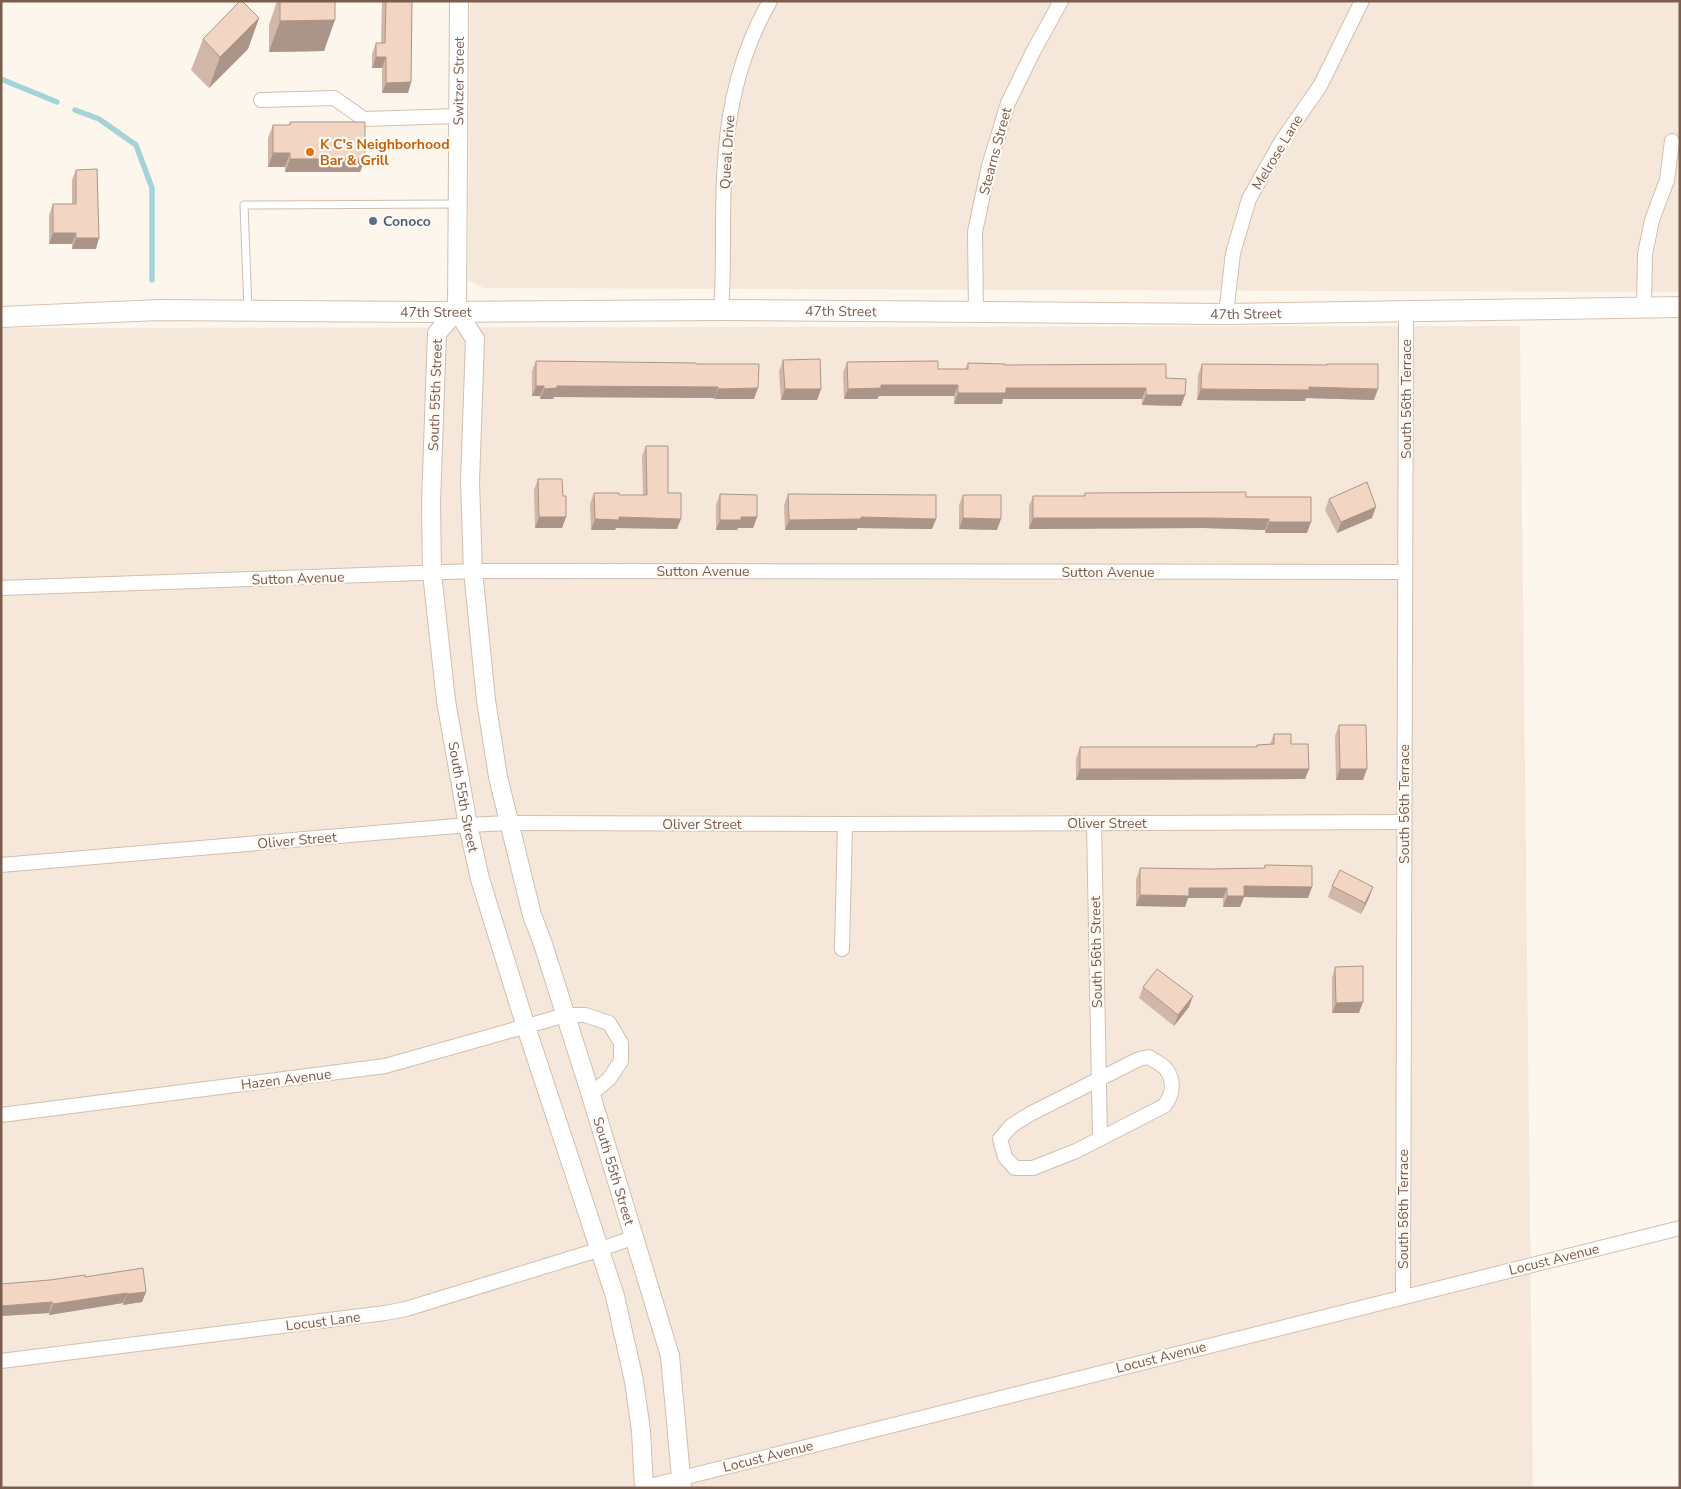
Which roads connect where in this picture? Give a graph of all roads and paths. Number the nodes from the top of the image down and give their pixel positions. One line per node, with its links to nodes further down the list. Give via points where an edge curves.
1 (459, 1): 6 (street, Switzer Street)
2 (770, 1): 12 (street, Queal Drive, via 744,58 730,110 724,163)
3 (1062, 1): 15 (street, Stearns Street, via 1008,103 990,166 975,232)
4 (1362, 1): 16 (street, Melrose Lane, via 1320,86 1281,142 1249,199 1233,253)
5 (260, 100): 6 (street, via 334,98 364,119)
6 (458, 116): 8 (street, Switzer Street)
7 (1672, 142): 10 (street, via 1667,180 1652,220 1645,254)
8 (457, 204): 11 (lane, via 244,205); 13 (street, Switzer Street)
9 (1680, 307): 10 (main road, 47th Street)
10 (1644, 308): 14 (main road, 47th Street)
11 (248, 310): 13 (main road, 47th Street); 17 (main road, 47th Street, via 159,310)
12 (721, 310): 13 (main road, 47th Street); 15 (main road, 47th Street)
13 (457, 311): 18 (street, South 55th Street, via 475,339 470,482); 20 (street, South 55th Street, via 437,333)
14 (1406, 312): 16 (main road, 47th Street); 19 (street, South 56th Terrace)
15 (976, 313): 16 (main road, 47th Street)
16 (1226, 314)
17 (1, 317)
18 (473, 571): 19 (street, Sutton Avenue); 20 (street, Sutton Avenue); 23 (street, South 55th Street, via 486,700)
19 (1405, 572): 22 (street, South 56th Terrace)
20 (432, 573): 21 (street, Sutton Avenue); 26 (street, South 55th Street, via 446,701)
21 (1, 588)
22 (1404, 822): 25 (street, Oliver Street); 38 (street, South 56th Terrace)
23 (508, 823): 24 (street, Oliver Street); 26 (street, Oliver Street); 29 (street, South 55th Street, via 532,915)
24 (845, 824): 25 (street, Oliver Street); 28 (street)
25 (1094, 824): 31 (street, South 56th Street)
26 (468, 825): 27 (street, Oliver Street); 30 (street, South 55th Street, via 480,879)
27 (1, 865)
28 (842, 950)
29 (566, 1015): 30 (street, Hazen Avenue); 32 (street, South 55th Street); 32 (street, via 585,1015 609,1023 621,1043 621,1061 609,1079)
30 (526, 1027): 33 (street, Hazen Avenue, via 385,1066); 37 (street, South 55th Street)
31 (1098, 1081): 34 (street, South 56th Street); 34 (street, via 1149,1057 1165,1068 1171,1080 1171,1097 1164,1106); 34 (street, via 1024,1118 1000,1138 1005,1157 1015,1168 1034,1168)
32 (590, 1092): 36 (street, South 55th Street)
33 (1, 1115)
34 (1100, 1139)
35 (1680, 1228): 38 (street, Locust Avenue)
36 (635, 1237): 37 (street, Locust Lane); 40 (street, South 55th Street, via 670,1356)
37 (598, 1250): 39 (street, Locust Lane, via 385,1313); 41 (street, South 55th Street, via 615,1296 634,1381 641,1431)
38 (1402, 1297): 40 (street, Locust Avenue)
39 (1, 1361)
40 (682, 1483): 41 (street, Locust Avenue)
41 (643, 1488)

